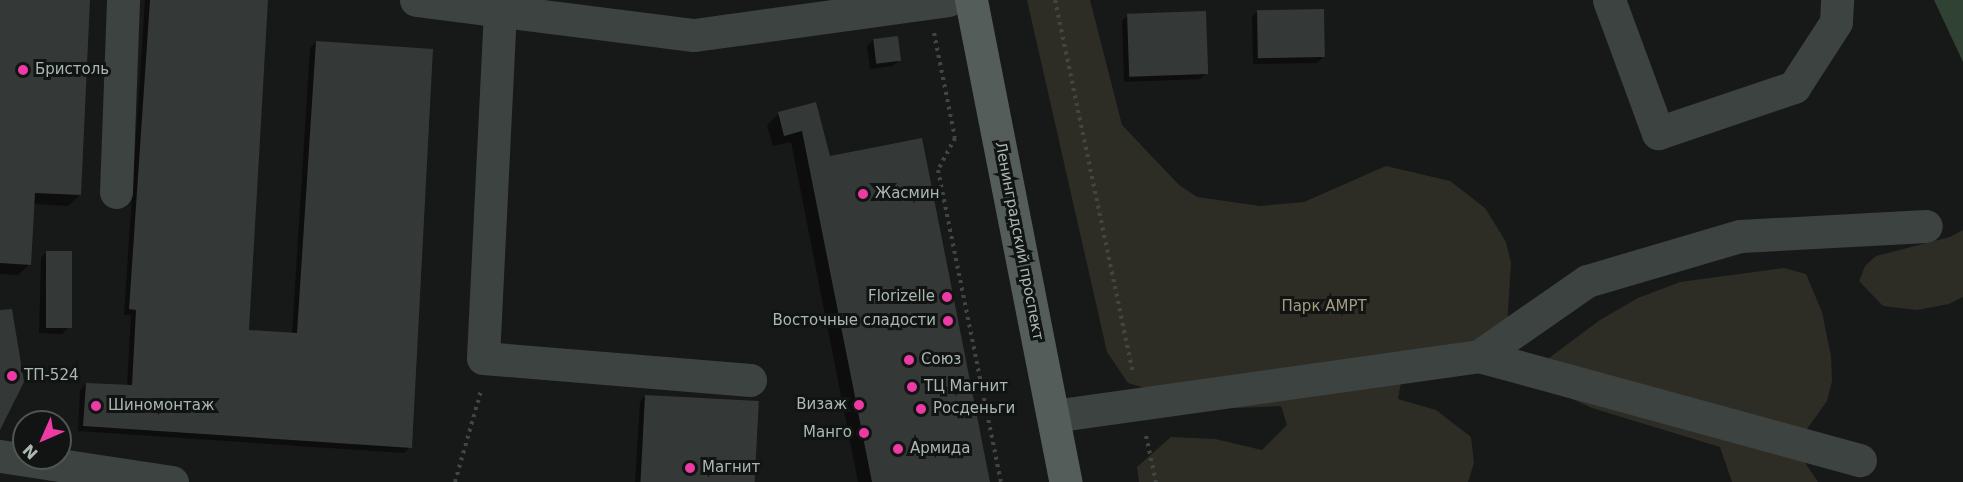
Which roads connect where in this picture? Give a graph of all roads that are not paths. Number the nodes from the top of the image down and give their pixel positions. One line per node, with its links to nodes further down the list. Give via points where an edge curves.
1 (123, 0): 9 (street)
2 (416, 0): 7 (street)
3 (971, 0): 13 (main road, Ленинградский проспект)
4 (1609, 0): 5 (street, via 1658,133 1794,87 1836,22)
5 (1837, 0)
6 (938, 2): 8 (street)
7 (500, 10): 8 (street, via 694,35); 12 (street, via 483,358)
8 (791, 11)
9 (116, 192)
10 (1926, 226): 11 (street, via 1740,236 1664,258 1587,281)
11 (1479, 356): 13 (street); 15 (street)
12 (750, 380)
13 (1053, 416): 17 (main road, Ленинградский проспект)
14 (0, 456): 16 (street)
15 (1860, 460)
16 (171, 482)
17 (1066, 482)

